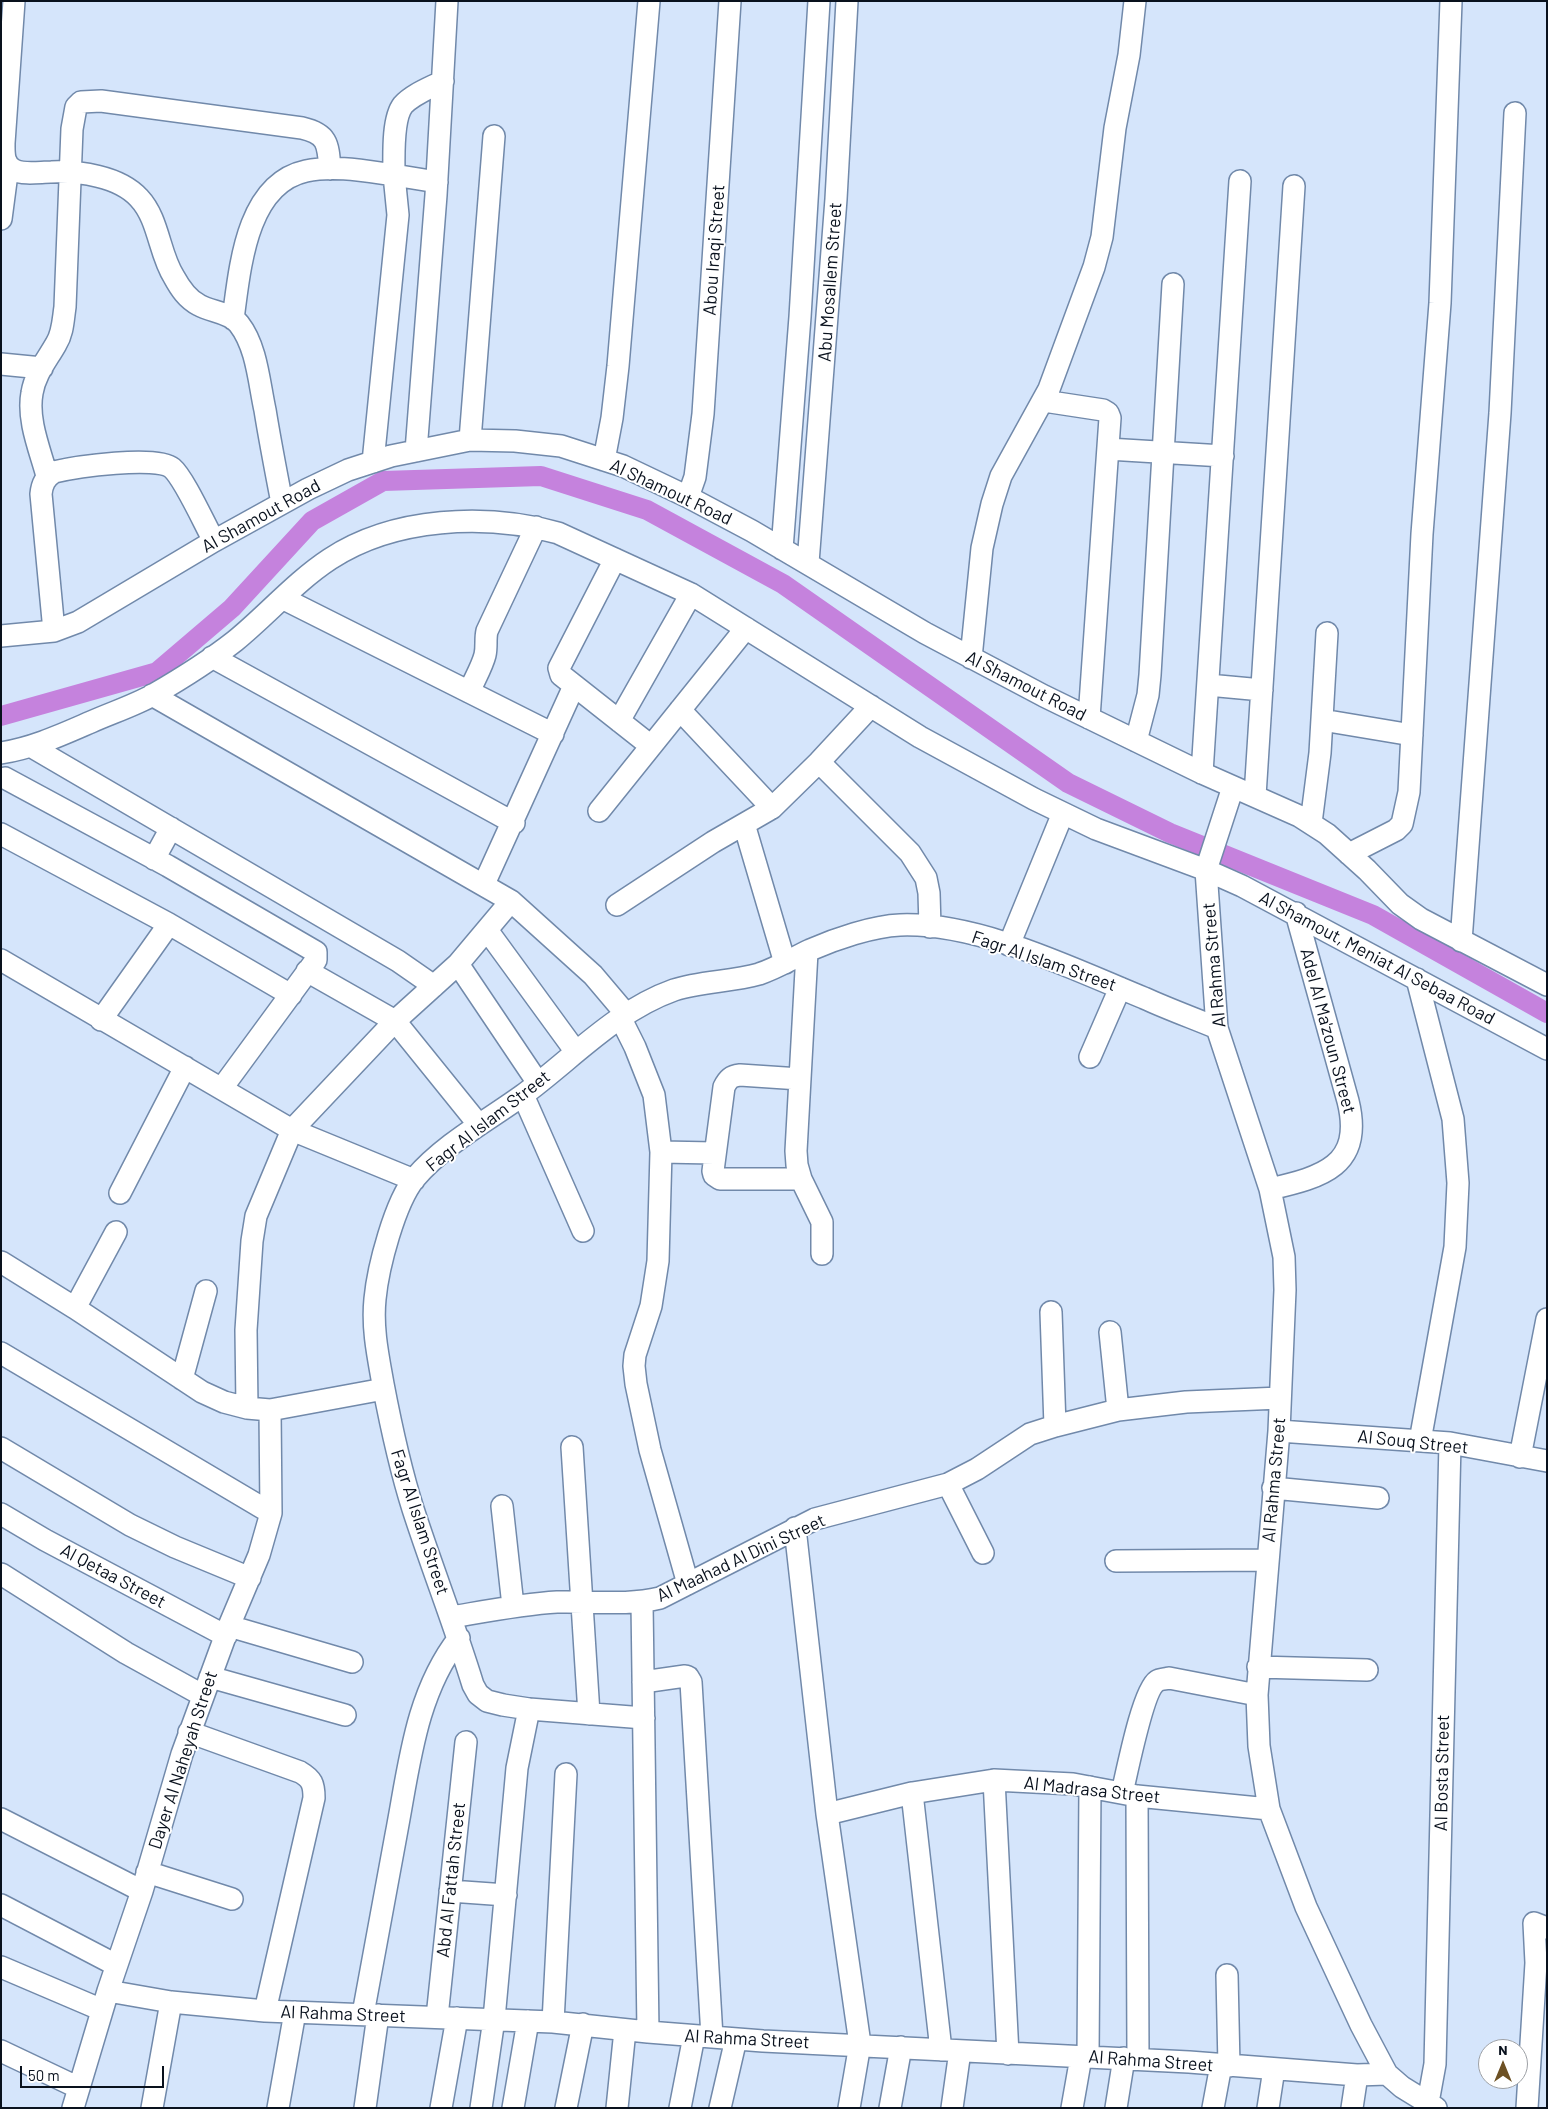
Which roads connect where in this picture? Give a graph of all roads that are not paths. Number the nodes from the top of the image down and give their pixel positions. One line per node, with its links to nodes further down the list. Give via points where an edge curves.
1 (14, 1): 12 (street, via 4,143)
2 (447, 1): 9 (street)
3 (649, 1): 31 (street, via 618,366)
4 (730, 1): 34 (street, Abou Iraqi Street, via 703,414 695,477)
5 (819, 1): 19 (street)
6 (848, 1): 19 (street, Abu Mosallem Street)
7 (1135, 1): 25 (street, via 1102,238)
8 (1451, 1): 60 (street, via 1441,294 1422,534)
9 (443, 81): 15 (street, via 400,110); 17 (street)
10 (1515, 113): 87 (street, via 1500,413)
11 (494, 136): 26 (street)
12 (8, 166): 14 (street, via 21,172); 20 (street)
13 (330, 169): 14 (street, via 325,140 317,132 89,100 76,107); 15 (street); 22 (street, via 306,171 284,178 266,196 253,221 244,251)
14 (71, 171): 22 (street, via 122,186 139,198 149,213 172,275 183,292 199,306); 24 (street, via 61,332)
15 (394, 174): 17 (street); 32 (street, via 398,215)
16 (1240, 181): 30 (street)
17 (437, 182): 28 (street)
18 (1294, 186): 51 (street)
19 (821, 198): 38 (street); 40 (street, Abu Mosallem Street)
20 (1, 219)
21 (1173, 284): 29 (street)
22 (233, 319): 35 (street, via 249,342 256,366)
23 (1, 364): 24 (street)
24 (42, 368): 33 (street, via 32,392 31,411)
25 (1044, 401): 27 (street, via 1098,408 1108,413); 48 (street, via 1001,476 992,504 982,548)
26 (470, 440): 28 (street, Al Shamout Road); 31 (street, Al Shamout Road, via 561,446)
27 (1108, 449): 29 (street); 56 (street)
28 (416, 450): 32 (street, Al Shamout Road)
29 (1164, 452): 30 (street); 61 (street, via 1148,695)
30 (1223, 456): 49 (street)
31 (604, 460): 34 (street, Al Shamout Road, via 624,466)
32 (373, 462): 35 (street, Al Shamout Road, via 348,470)
33 (47, 476): 37 (street, via 62,470 126,463 167,464 174,469); 44 (street, via 41,494)
34 (688, 497): 38 (street, Al Shamout Road)
35 (282, 503): 37 (street, Al Shamout Road)
36 (536, 527): 39 (street, via 558,533); 42 (street, via 490,522 426,525 395,531 331,558); 52 (street, via 487,631 485,658)
37 (214, 542): 44 (street, Al Shamout Road, via 78,622)
38 (782, 549): 40 (street, Al Shamout Road)
39 (615, 559): 41 (street); 50 (street, via 561,661 561,675)
40 (808, 563): 48 (street, Al Shamout Road)
41 (691, 594): 43 (street); 58 (street)
42 (284, 599): 47 (street); 52 (street)
43 (746, 628): 54 (street); 55 (street)
44 (54, 631): 46 (street, Al Shamout Road)
45 (1327, 633): 57 (street)
46 (1, 636)
47 (212, 657): 53 (street); 72 (street)
48 (971, 658): 56 (street, Al Shamout Road)
49 (1208, 684): 51 (street); 65 (street)
50 (574, 686): 58 (street); 59 (street)
51 (1262, 690): 68 (street)
52 (469, 692): 59 (street)
53 (152, 695): 63 (street); 80 (street)
54 (871, 706): 64 (street); 71 (street, via 920,737)
55 (680, 710): 62 (street); 69 (street)
56 (1089, 718): 61 (street, Al Shamout Road)
57 (1322, 720): 60 (street); 74 (street)
58 (619, 721): 62 (street)
59 (553, 734): 72 (street)
60 (1412, 735): 77 (street, via 1409,792 1402,824)
61 (1136, 741): 65 (street, Al Shamout Road)
62 (651, 746): 70 (street)
63 (16, 750): 66 (street); 75 (street)
64 (819, 762): 69 (street); 85 (street, via 910,853 926,878)
65 (1202, 773): 67 (street, Al Shamout Road)
66 (3, 784): 78 (street)
67 (1233, 787): 68 (street); 79 (street)
68 (1255, 796): 74 (street)
69 (772, 808): 73 (street)
70 (599, 811)
71 (1063, 813): 79 (street, via 1096,829); 88 (street)
72 (514, 822): 80 (street)
73 (744, 824): 82 (street); 91 (street)
74 (1311, 824): 77 (street)
75 (171, 828): 78 (street); 96 (street, via 398,960)
76 (1, 834): 84 (street)
77 (1350, 854): 87 (street, via 1400,904)
78 (154, 859): 93 (street, via 311,948 317,956)
79 (1207, 863): 83 (street, Al Shamout, Meniat Al Sebaa Road); 102 (street, Al Rahma Street)
80 (484, 884): 81 (street)
81 (511, 901): 86 (street); 99 (street, via 593,974)
82 (617, 905)
83 (1296, 914): 94 (street, Al Shamout, Meniat Al Sebaa Road); 116 (street, Adel Al Ma'zoun Street, via 1350,1109 1352,1133 1347,1149 1325,1173)
84 (169, 924): 98 (street); 100 (street)
85 (930, 927): 88 (street, Fagr Al Islam Street); 89 (street, Fagr Al Islam Street, via 898,925 834,941)
86 (487, 930): 92 (street); 104 (street)
87 (1460, 940): 95 (street)
88 (1009, 945): 97 (street, Fagr Al Islam Street)
89 (807, 952): 91 (street, Fagr Al Islam Street); 107 (street)
90 (1, 960): 100 (street)
91 (785, 963): 99 (street, Fagr Al Islam Street, via 758,974 676,990)
92 (458, 964): 96 (street); 109 (street)
93 (307, 971): 98 (street); 101 (street)
94 (1417, 979): 103 (street, Al Shamout, Meniat Al Sebaa Road); 136 (street, via 1452,1119 1458,1183 1455,1247)
95 (1547, 985)
96 (434, 986): 101 (street)
97 (1120, 988): 102 (street, Fagr Al Islam Street); 105 (street)
98 (291, 995): 108 (street)
99 (623, 1016): 104 (street, Fagr Al Islam Street); 112 (street, via 654,1095)
100 (101, 1020): 106 (street)
101 (395, 1021): 110 (street); 111 (street)
102 (1217, 1028): 116 (street, Al Rahma Street)
103 (1547, 1049)
104 (576, 1052): 109 (street, Fagr Al Islam Street)
105 (1090, 1057)
106 (185, 1067): 108 (street); 117 (street)
107 (800, 1079): 113 (street, via 740,1075 727,1080); 114 (street, via 796,1151)
108 (222, 1088): 111 (street)
109 (530, 1089): 110 (street, Fagr Al Islam Street); 119 (street)
110 (479, 1125): 115 (street, Fagr Al Islam Street)
111 (292, 1130): 115 (street); 131 (street, via 256,1216 247,1313)
112 (662, 1152): 113 (street); 154 (street, via 658,1261 651,1306 634,1366 650,1450)
113 (714, 1153): 114 (street, via 713,1171 720,1179)
114 (802, 1179): 120 (street, via 822,1222)
115 (414, 1180): 129 (street, Fagr Al Islam Street, via 386,1243 375,1299 374,1323)
116 (1270, 1190): 130 (street, Al Rahma Street, via 1284,1256)
117 (120, 1193)
118 (116, 1232): 123 (street)
119 (583, 1232)
120 (822, 1254)
121 (1, 1262): 123 (street)
122 (206, 1291): 128 (street)
123 (75, 1308): 128 (street)
124 (1050, 1312): 134 (street)
125 (1547, 1319): 140 (street)
126 (1110, 1332): 133 (street)
127 (1, 1353): 146 (street)
128 (182, 1379): 131 (street, via 209,1395)
129 (384, 1388): 132 (street); 158 (street, Fagr Al Islam Street, via 412,1507)
130 (1280, 1398): 133 (street, Al Maahad Al Dini Street); 135 (street, Al Rahma Street)
131 (246, 1408): 132 (street)
132 (270, 1410): 146 (street, Dayer Al Naheyah Street)
133 (1118, 1410): 134 (street, Al Maahad Al Dini Street)
134 (1055, 1426): 142 (street, Al Maahad Al Dini Street, via 1030,1434)
135 (1279, 1432): 136 (street, Al Souq Street); 143 (street, Al Rahma Street)
136 (1420, 1441): 137 (street, Al Souq Street)
137 (1450, 1443): 140 (street, Al Souq Street); 216 (street, Al Bosta Street, via 1436,2064)
138 (572, 1447): 155 (street)
139 (1, 1448): 153 (street, via 130,1525 175,1548)
140 (1520, 1456): 141 (street, Al Souq Street)
141 (1547, 1461)
142 (948, 1484): 148 (street, Al Maahad Al Dini Street, via 815,1519); 149 (street)
143 (1274, 1488): 144 (street); 150 (street, Al Rahma Street)
144 (1378, 1498)
145 (502, 1506): 157 (street)
146 (271, 1512): 153 (street, Dayer Al Naheyah Street, via 260,1555)
147 (1, 1514): 159 (street, Al Qetaa Street, via 45,1540)
148 (795, 1528): 154 (street, Al Maahad Al Dini Street); 179 (street)
149 (983, 1553)
150 (1267, 1560): 151 (street); 162 (street, Al Rahma Street)
151 (1116, 1561)
152 (1, 1574): 165 (street, via 126,1653)
153 (250, 1578): 159 (street, Dayer Al Naheyah Street)
154 (688, 1584): 156 (street, Al Maahad Al Dini Street, via 660,1598)
155 (580, 1602): 156 (street, Al Maahad Al Dini Street); 157 (street, Al Maahad Al Dini Street); 168 (street)
156 (642, 1602): 164 (street)
157 (513, 1606): 158 (street, Al Maahad Al Dini Street)
158 (452, 1617): 160 (street, Fagr Al Islam Street)
159 (227, 1631): 161 (street, Al Qetaa Street); 165 (street, Dayer Al Naheyah Street)
160 (459, 1638): 167 (street, Fagr Al Islam Street, via 478,1694 487,1701); 194 (street, via 430,1688 415,1737)
161 (352, 1662)
162 (1258, 1667): 163 (street); 166 (street, Al Rahma Street)
163 (1367, 1670)
164 (643, 1682): 170 (street); 202 (street, via 685,1676 691,1682)
165 (206, 1686): 169 (street); 171 (street, Dayer Al Naheyah Street)
166 (1257, 1695): 177 (street, via 1169,1678 1158,1680 1149,1690 1143,1707); 178 (street, Al Rahma Street, via 1259,1746)
167 (529, 1709): 168 (street, Fagr Al Islam Street); 183 (street, via 517,1768)
168 (589, 1714): 170 (street, Fagr Al Islam Street)
169 (345, 1715)
170 (644, 1718): 201 (street)
171 (190, 1732): 181 (street, Dayer Al Naheyah Street); 192 (street, via 300,1772 314,1785 314,1798)
172 (466, 1742): 182 (street, Abd Al Fattah Street)
173 (566, 1774): 198 (street)
174 (994, 1780): 175 (street, Al Madrasa Street); 176 (street, Al Madrasa Street); 208 (street)
175 (1090, 1787): 177 (street, Al Madrasa Street); 209 (street)
176 (912, 1793): 179 (street, Al Madrasa Street); 207 (street)
177 (1129, 1794): 178 (street, Al Madrasa Street); 210 (street)
178 (1269, 1809): 213 (street, Al Rahma Street, via 1306,1907 1360,2025)
179 (827, 1814): 204 (street)
180 (1, 1819): 181 (street)
181 (144, 1881): 184 (street); 187 (street, Dayer Al Naheyah Street)
182 (450, 1891): 183 (street); 195 (street, Abd Al Fattah Street)
183 (506, 1895): 196 (street)
184 (232, 1899)
185 (1, 1905): 187 (street)
186 (1547, 1928): 235 (street, via 1535,1923 1534,1926 1536,1963)
187 (116, 1965): 190 (street, Dayer Al Naheyah Street)
188 (1, 1967): 190 (street, Al Rahma Street)
189 (1227, 1975): 211 (street)
190 (105, 2001): 191 (street, Al Rahma Street); 215 (street, Dayer Al Naheyah Street)
191 (171, 2002): 192 (street, Al Rahma Street); 217 (street)
192 (265, 2011): 193 (street, Al Rahma Street)
193 (295, 2012): 194 (street, Al Rahma Street); 218 (street)
194 (370, 2014): 195 (street, Al Rahma Street); 219 (street)
195 (447, 2018): 196 (street, Al Rahma Street); 220 (street, Abd Al Fattah Street)
196 (494, 2019): 197 (street, Al Rahma Street); 221 (street)
197 (528, 2021): 198 (street, Al Rahma Street); 222 (street)
198 (554, 2022): 199 (street, Al Rahma Street)
199 (583, 2024): 200 (street, Al Rahma Street); 223 (street)
200 (625, 2030): 201 (street, Al Rahma Street); 224 (street)
201 (648, 2032): 202 (street, Al Rahma Street)
202 (703, 2036): 203 (street, Al Rahma Street); 225 (street)
203 (736, 2039): 204 (street, Al Rahma Street); 226 (street)
204 (860, 2044): 205 (street, Al Rahma Street); 227 (street)
205 (901, 2047): 207 (street, Al Rahma Street); 228 (street)
206 (1, 2051): 215 (street)
207 (951, 2051): 208 (street, Al Rahma Street); 229 (street)
208 (1008, 2054): 209 (street, Al Rahma Street)
209 (1084, 2057): 210 (street, Al Rahma Street); 230 (street)
210 (1131, 2059): 211 (street, Al Rahma Street); 231 (street)
211 (1225, 2065): 212 (street, Al Rahma Street); 232 (street)
212 (1274, 2069): 214 (street, Al Rahma Street); 233 (street)
213 (1387, 2074): 214 (street, Al Rahma Street); 216 (street, Al Rahma Street)
214 (1357, 2075): 234 (street)
215 (76, 2098)
216 (1430, 2106)
217 (152, 2108)
218 (278, 2108)
219 (365, 2108)
220 (440, 2108)
221 (480, 2108)
222 (513, 2108)
223 (566, 2108)
224 (616, 2108)
225 (680, 2108)
226 (720, 2108)
227 (849, 2108)
228 (890, 2108)
229 (952, 2108)
230 (1072, 2108)
231 (1116, 2108)
232 (1213, 2108)
233 (1268, 2108)
234 (1352, 2108)
235 (1527, 2108)

